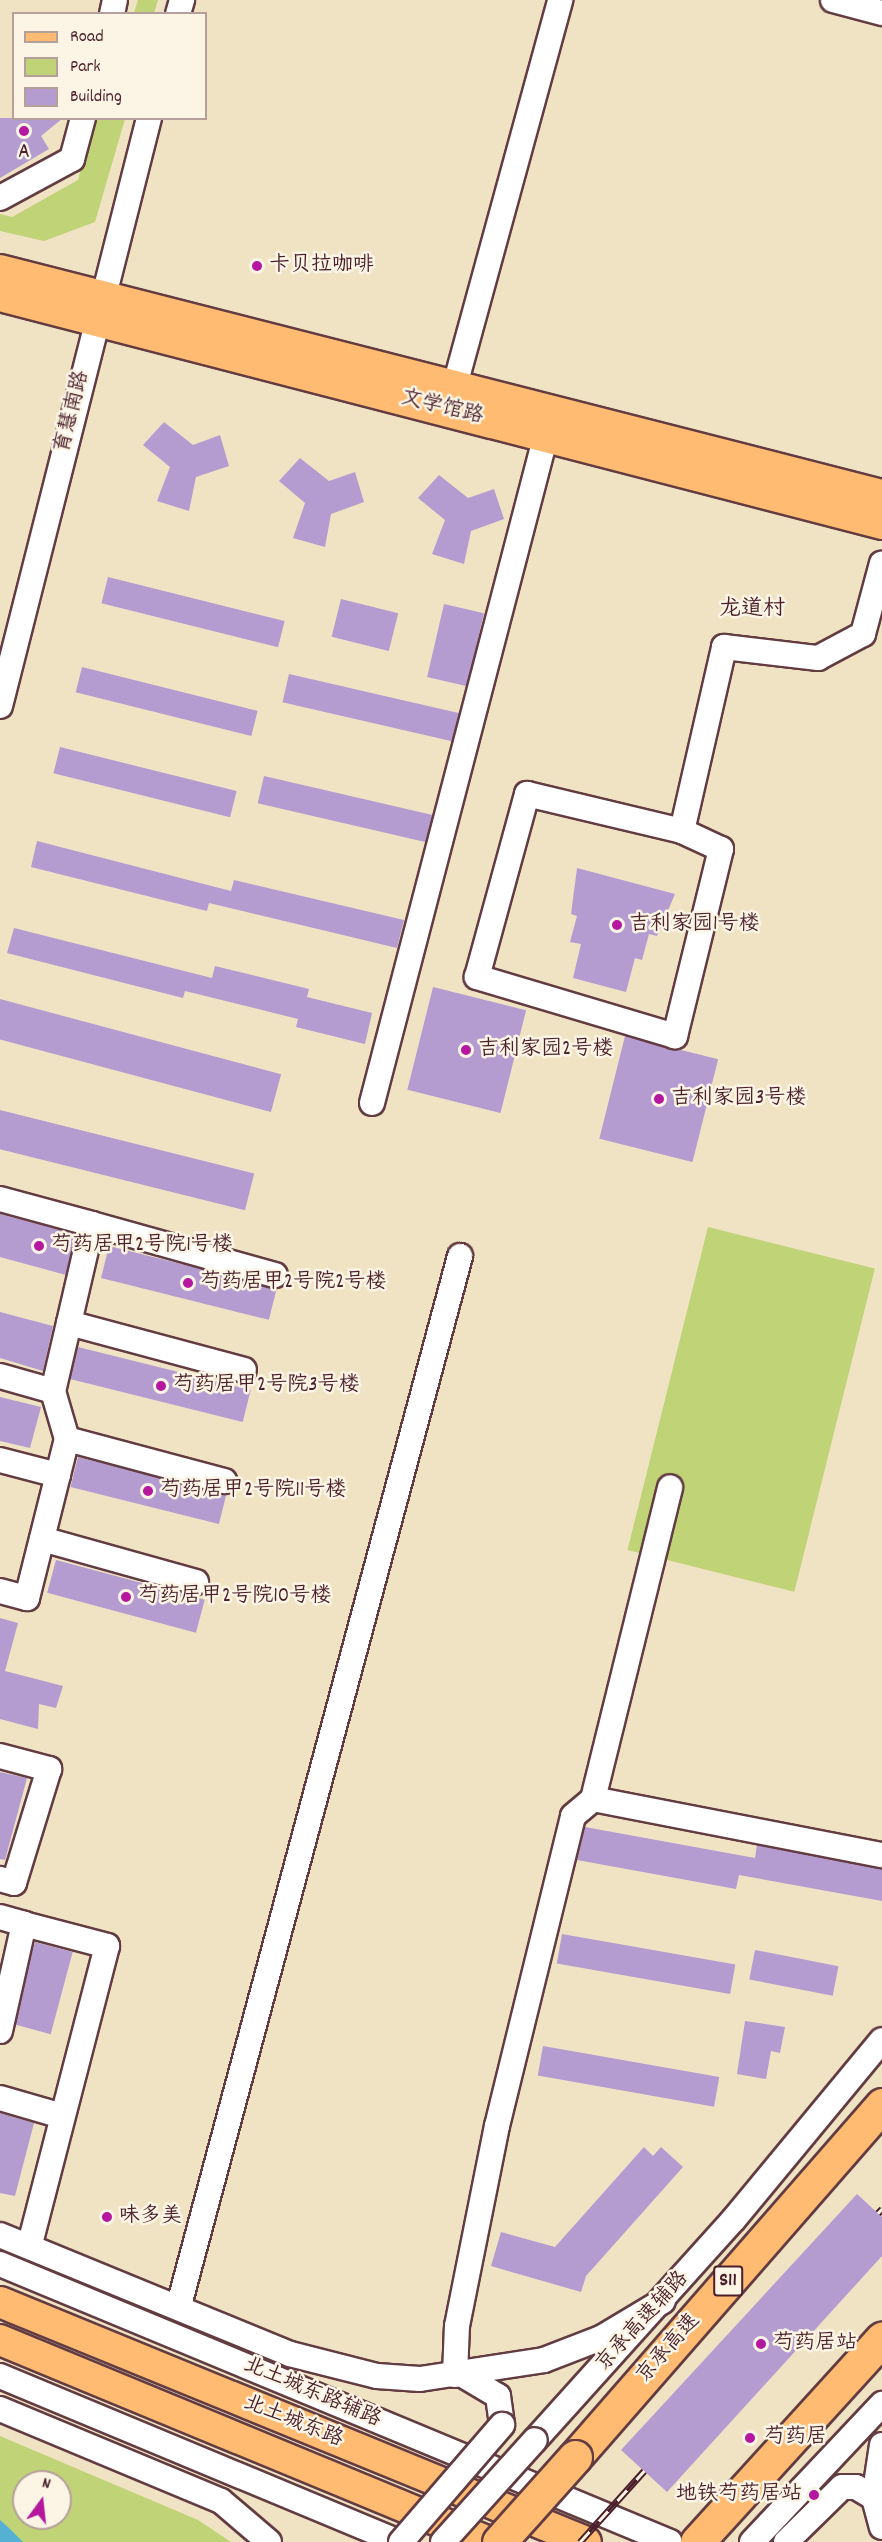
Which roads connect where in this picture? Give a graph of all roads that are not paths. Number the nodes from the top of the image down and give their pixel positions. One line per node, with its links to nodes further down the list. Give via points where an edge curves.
1 (560, 0): 10 (street)
2 (833, 0): 3 (street)
3 (882, 13)
4 (82, 120): 6 (street, via 72,159)
5 (148, 120): 9 (street, 育慧南路)
6 (0, 198)
7 (0, 270): 9 (main road, 文学馆路)
8 (0, 296): 9 (main road, 文学馆路)
9 (98, 308): 10 (main road, 文学馆路); 11 (main road, 文学馆路); 15 (street, 育慧南路)
10 (455, 385): 12 (main road, 文学馆路)
11 (546, 435): 13 (main road, 文学馆路); 17 (street)
12 (882, 495)
13 (882, 524)
14 (882, 563): 16 (street, via 863,634 854,639 818,658 724,647)
15 (0, 706)
16 (682, 831): 16 (street, via 527,794 477,977 675,1036 721,849)
17 (372, 1103)
18 (0, 1199): 19 (street)
19 (92, 1224): 21 (street); 22 (street)
20 (460, 1256): 51 (street)
21 (276, 1275)
22 (69, 1323): 23 (street); 25 (street)
23 (244, 1370)
24 (0, 1376): 25 (street)
25 (52, 1391): 26 (street)
26 (67, 1439): 28 (street); 29 (street)
27 (0, 1460): 28 (street)
28 (58, 1475): 31 (street)
29 (224, 1482)
30 (670, 1487): 35 (street)
31 (42, 1539): 32 (street); 33 (street, via 27,1598)
32 (196, 1582)
33 (0, 1591)
34 (0, 1756): 37 (street, via 49,1768 14,1883)
35 (593, 1799): 36 (street); 54 (street, via 573,1816 497,2126 457,2326)
36 (882, 1855)
37 (0, 1879)
38 (0, 1917): 39 (street)
39 (24, 1924): 40 (street); 45 (street, via 107,1946)
40 (0, 2031)
41 (882, 2040): 42 (street, 京承高速辅路)
42 (873, 2054): 49 (street, 京承高速辅路)
43 (0, 2098): 45 (street)
44 (882, 2105): 67 (highway, 京承高速 / S11, bridge)
45 (62, 2116): 47 (street)
46 (0, 2235): 47 (street)
47 (30, 2243): 51 (street)
48 (0, 2264): 69 (street, 北土城东路辅路)
49 (663, 2301): 54 (street, via 601,2338 544,2360); 65 (street, 京承高速辅路, bridge)
50 (0, 2302): 68 (main road, 北土城东路)
51 (179, 2305): 54 (street, via 332,2367 420,2379)
52 (882, 2339): 61 (highway)
53 (0, 2340): 66 (main road, 北土城东路)
54 (458, 2374): 64 (street, bridge, via 498,2396 502,2425)
55 (0, 2376): 64 (street)
56 (882, 2404): 62 (street)
57 (0, 2409): 63 (street, via 221,2501)
58 (882, 2445): 59 (street)
59 (874, 2498): 60 (street); 70 (street, via 856,2487 842,2487)
60 (882, 2527)
61 (707, 2530)
62 (755, 2539)
63 (269, 2542)
64 (400, 2542)
65 (442, 2542)
66 (489, 2542)
67 (499, 2542)
68 (586, 2542)
69 (670, 2542)
70 (786, 2542)

